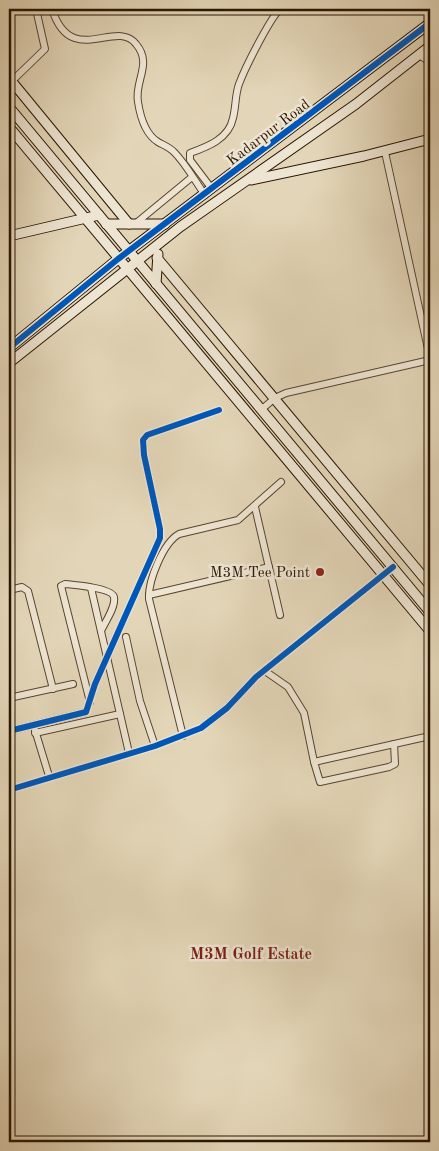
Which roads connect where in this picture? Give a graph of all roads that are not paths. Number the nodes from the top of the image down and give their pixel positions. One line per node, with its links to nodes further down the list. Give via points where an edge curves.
1 (36, 9): 9 (street, via 44,49)
2 (52, 9): 15 (street, via 59,26 73,38 121,37 137,45 144,71 137,94 143,120 151,136 172,150)
3 (280, 9): 17 (street, via 271,19 242,77 228,129 218,140 190,153 190,160)
4 (430, 23): 8 (street, Kadarpur Road)
5 (430, 46): 6 (street, Kadarpur Road)
6 (419, 55): 7 (street); 10 (street, Kadarpur Road)
7 (430, 62)
8 (360, 78): 10 (street); 17 (street, Kadarpur Road)
9 (10, 79): 21 (street)
10 (372, 91): 16 (street, Kadarpur Road)
11 (9, 107): 18 (street)
12 (9, 127): 19 (street)
13 (430, 140): 14 (street)
14 (385, 152): 16 (street); 32 (street)
15 (193, 178): 17 (street); 21 (street)
16 (246, 181): 24 (street, Kadarpur Road)
17 (209, 192): 22 (street, Kadarpur Road)
18 (99, 215): 19 (street); 20 (street)
19 (85, 219): 23 (street); 27 (street)
20 (106, 224): 21 (street); 25 (street)
21 (132, 224): 22 (street)
22 (165, 224): 25 (street, Kadarpur Road)
23 (9, 236)
24 (164, 240): 26 (street); 28 (street, Kadarpur Road)
25 (129, 251): 27 (street, Kadarpur Road); 28 (street)
26 (157, 258): 30 (street); 34 (street)
27 (118, 259): 29 (street); 31 (street, Kadarpur Road)
28 (137, 261): 29 (street, Kadarpur Road); 30 (street)
29 (127, 269): 33 (street, Kadarpur Road); 41 (street)
30 (156, 284): 35 (street)
31 (9, 348)
32 (430, 359): 34 (street)
33 (9, 363)
34 (275, 398): 35 (street); 42 (street)
35 (262, 409): 40 (street)
36 (219, 410): 51 (street, via 148,435 143,440 160,538)
37 (281, 482): 38 (street)
38 (255, 507): 39 (street); 45 (street, via 230,524 179,534 170,539 150,584)
39 (269, 567): 45 (street); 47 (street)
40 (393, 567): 41 (street); 46 (street)
41 (383, 576): 49 (street); 52 (street)
42 (430, 585)
43 (90, 588): 48 (street); 48 (street, via 109,591 114,597); 56 (street, via 64,584 60,589)
44 (9, 590): 54 (street, via 22,588 28,591)
45 (149, 595): 61 (street)
46 (430, 612)
47 (280, 614)
48 (101, 631): 51 (street)
49 (430, 632)
50 (126, 637): 64 (street, via 140,701)
51 (107, 657): 56 (street); 57 (street)
52 (265, 671): 61 (street, via 218,716); 66 (street, via 288,687 304,713)
53 (73, 684): 54 (street)
54 (53, 689): 55 (street)
55 (9, 698)
56 (90, 703): 58 (street, via 83,714)
57 (120, 714): 60 (street); 65 (street)
58 (34, 725): 59 (street); 60 (street)
59 (9, 731)
60 (35, 733): 67 (street)
61 (183, 736): 64 (street)
62 (430, 736): 63 (street)
63 (394, 744): 66 (street); 66 (street, via 395,764 337,780 320,782)
64 (155, 746): 65 (street)
65 (130, 753): 67 (street)
66 (314, 762)
67 (50, 776): 68 (street)
68 (9, 790)

